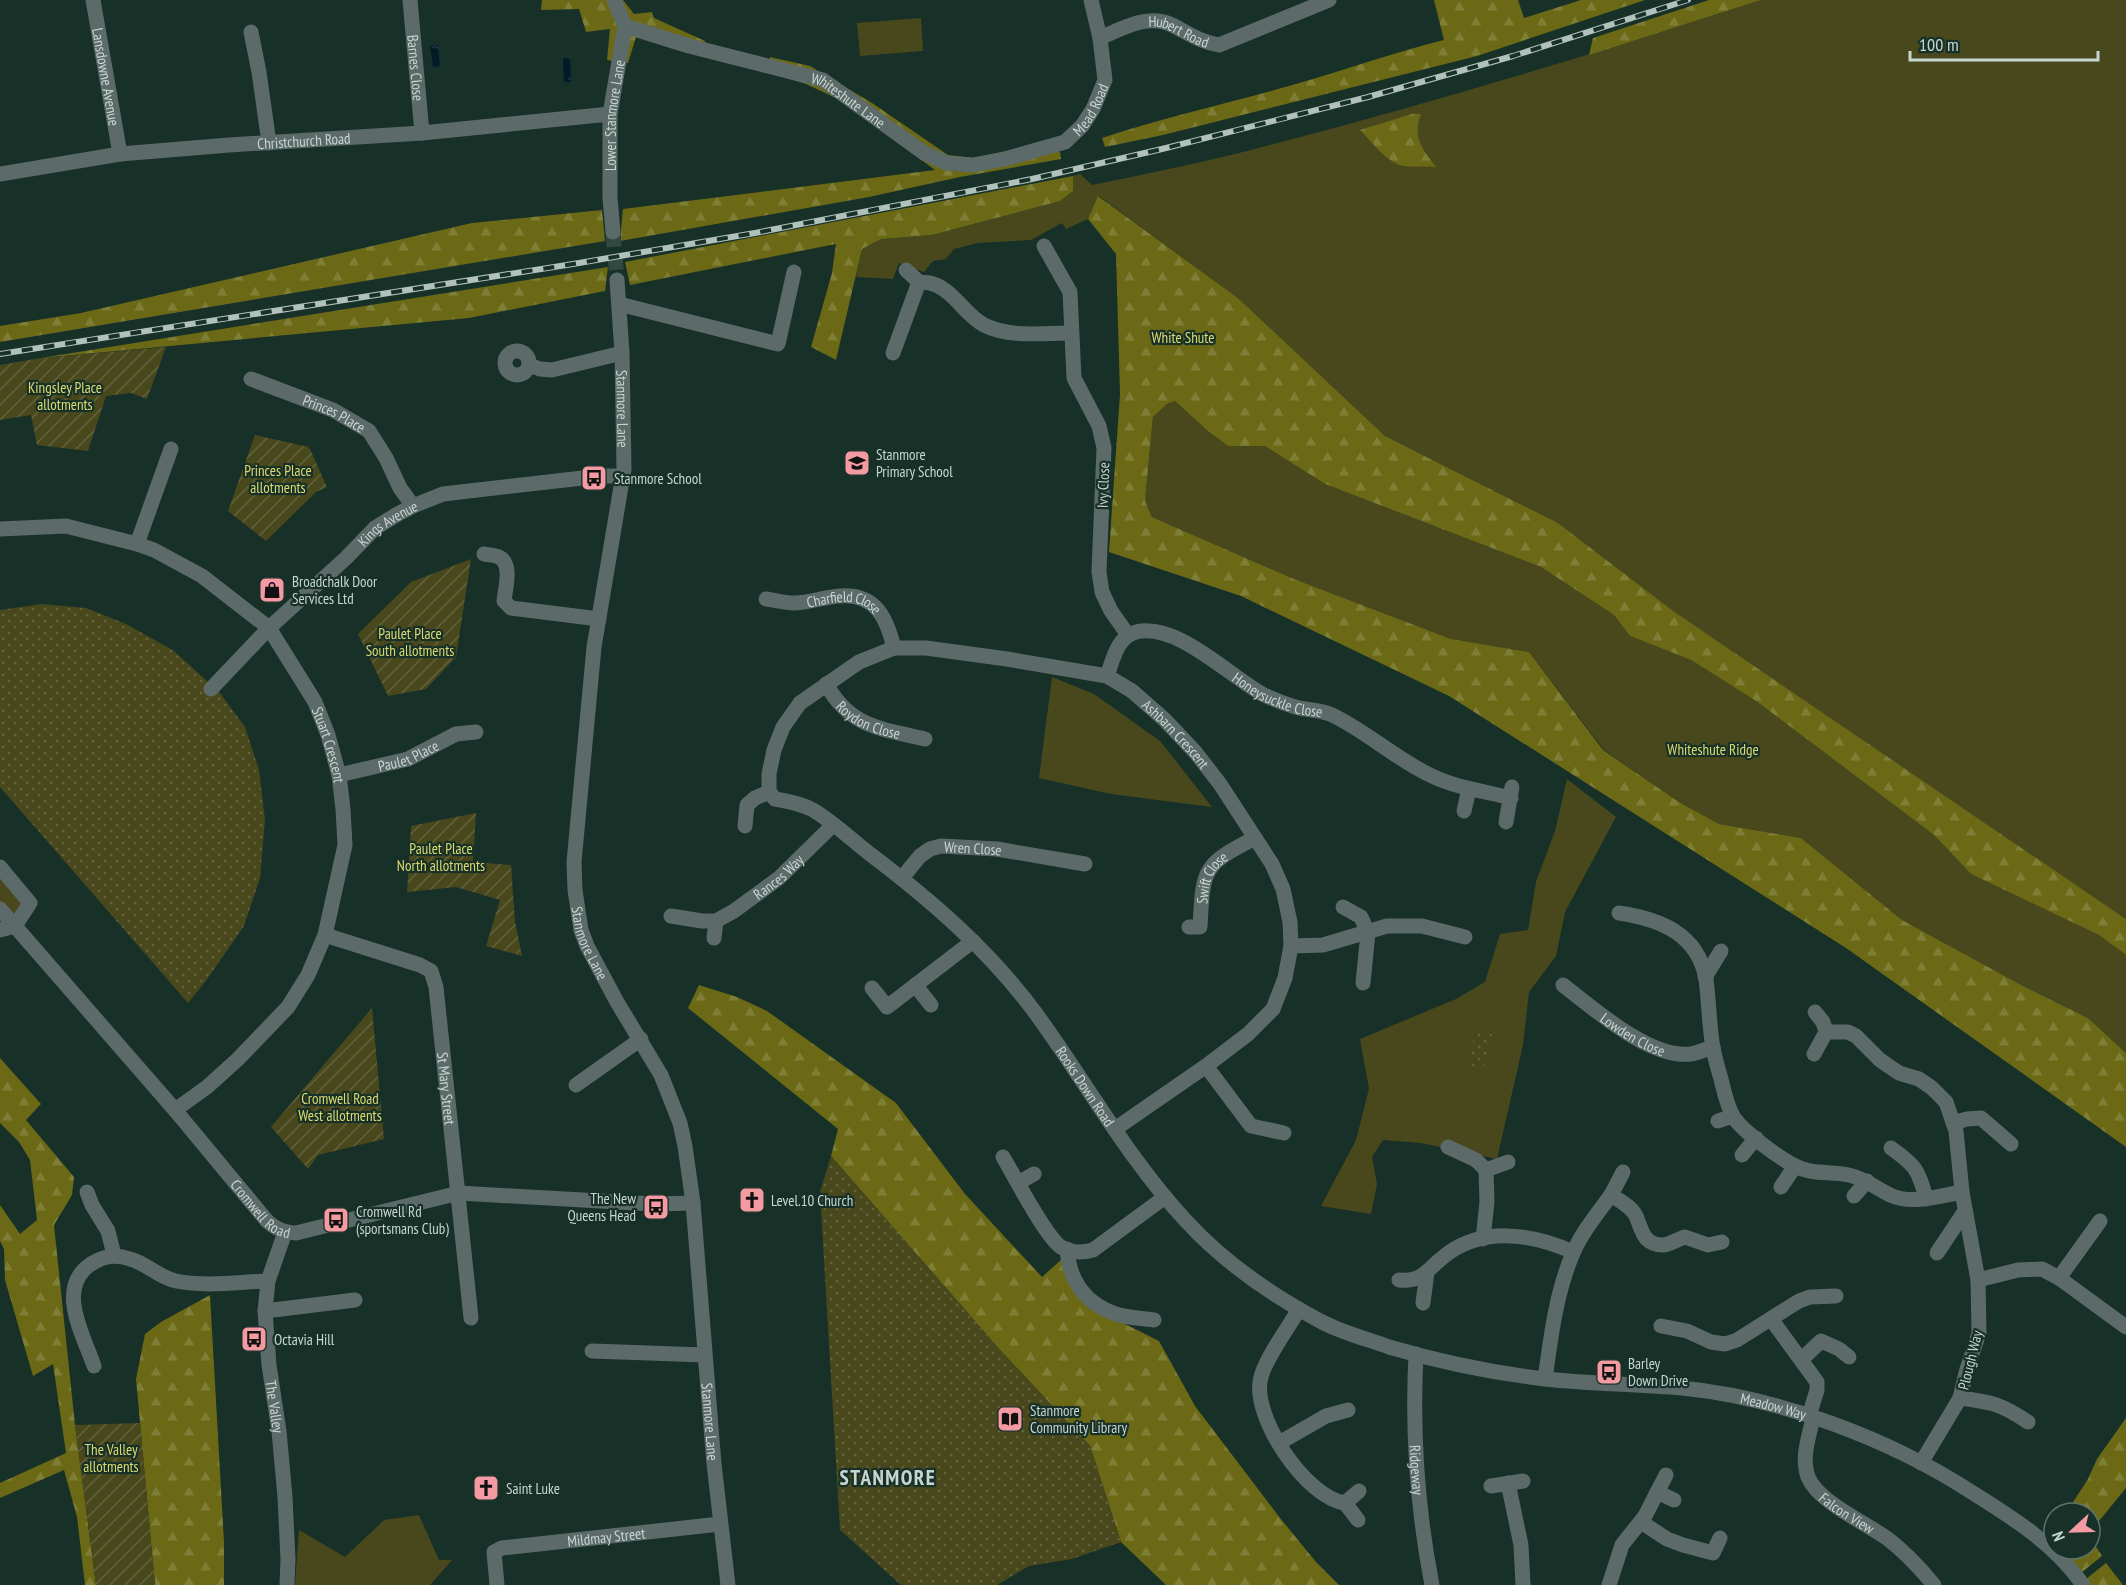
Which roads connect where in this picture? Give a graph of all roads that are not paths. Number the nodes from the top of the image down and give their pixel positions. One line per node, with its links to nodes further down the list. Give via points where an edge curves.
1 (93, 0): 13 (street, Lansdowne Avenue)
2 (410, 0): 10 (street, Barnes Close)
3 (614, 0): 6 (street)
4 (1091, 0): 8 (street, Mead Road)
5 (1326, 1): 8 (street, Hubert Road, via 1219,45 1202,42 1169,23 1142,21)
6 (625, 26): 9 (street, Lower Stanmore Lane); 11 (street, Whiteshute Lane, via 823,80 924,153 947,163 973,165)
7 (251, 32): 12 (street)
8 (1100, 38): 11 (street, Mead Road, via 1105,80 1094,109)
9 (610, 114): 10 (street, Christchurch Road); 15 (street, Lower Stanmore Lane)
10 (422, 133): 12 (street, Christchurch Road)
11 (1065, 142)
12 (269, 143): 13 (street, Christchurch Road)
13 (120, 154): 14 (street, Christchurch Road)
14 (0, 174)
15 (613, 232)
16 (1044, 246): 22 (street, Ivy Close, via 1070,292)
17 (906, 270): 20 (street)
18 (794, 272): 21 (street, via 778,344)
19 (617, 280): 21 (street, Stanmore Lane)
20 (919, 282): 22 (street, via 944,290 980,323 1005,333); 24 (street)
21 (619, 304): 23 (street, Stanmore Lane)
22 (1071, 333): 36 (street, Ivy Close, via 1074,378 1099,426 1104,448 1099,572 1102,592)
23 (622, 353): 25 (street, via 552,370); 28 (street, Stanmore Lane)
24 (893, 353)
25 (529, 365)
26 (251, 379): 29 (street, Princes Place, via 333,410 369,431)
27 (171, 449): 31 (street)
28 (623, 476): 29 (street, Kings Avenue, via 443,494); 34 (street, Stanmore Lane)
29 (413, 506): 35 (street, Kings Avenue, via 375,528)
30 (0, 529): 31 (street, Stuart Crescent, via 66,526)
31 (137, 543): 35 (street, Stuart Crescent, via 202,576)
32 (484, 554): 34 (street, via 500,557 504,562 504,601 511,608)
33 (766, 599): 37 (street, Charfield Close, via 793,603 840,596 863,600 888,623)
34 (599, 619): 76 (street, Stanmore Lane, via 574,862 575,890 587,946)
35 (269, 628): 40 (street, Kings Avenue); 43 (street, Stuart Crescent, via 315,702)
36 (1128, 635): 38 (street, via 1118,646); 44 (street, Honeysuckle Close, via 1159,633 1195,647 1265,695 1329,714 1366,733 1419,770)
37 (894, 648): 38 (street, Ashbarn Crescent, via 926,648); 39 (street, Ashbarn Crescent, via 859,662)
38 (1107, 676): 50 (street, Ashbarn Crescent, via 1132,691 1196,753)
39 (826, 684): 42 (street, Roydon Close, via 848,713 865,723); 45 (street, Ashbarn Crescent, via 800,703 783,727 774,750)
40 (211, 689)
41 (476, 732): 43 (street, Paulet Place, via 456,734 408,759)
42 (925, 739)
43 (339, 775): 62 (street, Stuart Crescent, via 345,845)
44 (1470, 789): 46 (street); 47 (street, Honeysuckle Close, via 1511,792)
45 (769, 792): 48 (street, Rooks Down Road, via 775,799 813,809); 49 (street, via 747,805)
46 (1464, 811)
47 (1506, 822)
48 (833, 825): 53 (street, Rooks Down Road); 58 (street, Rances Way, via 779,878)
49 (745, 826)
50 (1255, 838): 59 (street, Swift Close, via 1211,865 1204,880 1200,927); 66 (street, Ashbarn Crescent, via 1282,889)
51 (1085, 864): 53 (street, Wren Close, via 1056,867 997,849 942,846 920,856)
52 (0, 867): 60 (street, via 30,903)
53 (902, 878): 65 (street, Rooks Down Road)
54 (1343, 907): 61 (street, via 1361,917)
55 (0, 909): 60 (street, Cromwell Road)
56 (1619, 912): 68 (street, via 1653,919 1684,938 1698,955)
57 (671, 916): 58 (street)
58 (716, 921): 64 (street)
59 (1189, 927)
60 (7, 928): 81 (street, Cromwell Road)
61 (1368, 933): 63 (street, via 1387,926 1422,926); 66 (street, via 1323,945); 69 (street)
62 (325, 935): 81 (street, Stuart Crescent, via 308,975 288,1007 238,1059); 101 (street, St Mary Street, via 420,964 431,971)
63 (1465, 936)
64 (714, 938)
65 (973, 941): 70 (street); 83 (street, Rooks Down Road, via 1035,1012)
66 (1291, 946): 79 (street, Ashbarn Crescent, via 1285,978 1273,1009)
67 (1721, 951): 68 (street)
68 (1705, 977): 77 (street)
69 (1363, 983)
70 (915, 985): 72 (street, via 887,1007); 73 (street)
71 (1563, 985): 77 (street, Lowden Close, via 1609,1021 1647,1044 1690,1054)
72 (872, 988)
73 (931, 1005)
74 (1815, 1012): 75 (street)
75 (1826, 1032): 78 (street); 82 (street, Plough Way, via 1856,1036 1899,1073 1932,1088 1946,1102)
76 (640, 1039): 80 (street); 106 (street, Stanmore Lane, via 662,1075 680,1123)
77 (1713, 1047): 85 (street, via 1725,1094 1726,1118)
78 (1814, 1054)
79 (1206, 1066): 83 (street, Ashbarn Crescent); 84 (street, via 1251,1126)
80 (576, 1085)
81 (175, 1110): 109 (street, Cromwell Road, via 267,1221)
82 (1953, 1123): 86 (street, via 1981,1118); 100 (street, Plough Way)
83 (1114, 1128): 104 (street, Rooks Down Road)
84 (1284, 1132)
85 (1756, 1138): 89 (street); 92 (street)
86 (2011, 1144)
87 (1448, 1147): 93 (street, via 1476,1160)
88 (1891, 1148): 105 (street, via 1911,1162 1921,1177)
89 (1742, 1155)
90 (1003, 1156): 97 (street)
91 (1508, 1162): 93 (street)
92 (1795, 1166): 96 (street); 98 (street)
93 (1486, 1170): 110 (street)
94 (1623, 1173): 102 (street)
95 (1034, 1174): 97 (street)
96 (1867, 1181): 103 (street); 105 (street, via 1891,1196)
97 (1018, 1183): 112 (street, via 1047,1231)
98 (1781, 1187)
99 (87, 1192): 115 (street, via 108,1231)
100 (1962, 1192): 105 (street); 107 (street, Plough Way)
101 (459, 1193): 106 (street, Cromwell Road); 109 (street, Cromwell Road, via 304,1231); 126 (street, St Mary Street)
102 (1611, 1195): 111 (street, via 1636,1216 1645,1238 1654,1243 1665,1245 1685,1236 1708,1245); 113 (street)
103 (1854, 1196)
104 (1165, 1197): 112 (street, via 1093,1250); 124 (street, Rooks Down Road, via 1214,1249)
105 (1926, 1199)
106 (693, 1203): 133 (street, Stanmore Lane)
107 (1965, 1211): 114 (street); 119 (street, Plough Way)
108 (2100, 1221): 117 (street)
109 (285, 1232): 120 (street, The Valley)
110 (1483, 1239): 113 (street, via 1523,1236); 116 (street, via 1461,1246)
111 (1722, 1242)
112 (1067, 1249): 128 (street, via 1072,1276 1088,1298 1113,1313)
113 (1573, 1252): 137 (street, via 1554,1319)
114 (1937, 1253)
115 (114, 1255): 120 (street, via 140,1263 173,1281); 136 (street, via 98,1260 80,1274 73,1295)
116 (1427, 1272): 118 (street, via 1411,1281); 123 (street)
117 (2059, 1278): 119 (street, via 2042,1269 2018,1270); 130 (street)
118 (1399, 1280)
119 (1978, 1280): 138 (street, Plough Way, via 1979,1333)
120 (268, 1281): 125 (street, The Valley)
121 (1836, 1296): 127 (street, via 1810,1297)
122 (355, 1300): 125 (street)
123 (1423, 1303)
124 (1299, 1309): 132 (street, Rooks Down Road, via 1352,1335); 142 (street, via 1260,1378 1264,1414)
125 (265, 1311): 154 (street, The Valley, via 285,1497)
126 (471, 1318)
127 (1771, 1319): 129 (street, via 1725,1344); 135 (street, Falcon View)
128 (1154, 1320)
129 (1661, 1326)
130 (2126, 1327)
131 (592, 1351): 133 (street)
132 (1416, 1354): 137 (street, Meadow Way); 157 (street, Ridgeway, via 1416,1471)
133 (705, 1355): 152 (street, Stanmore Lane)
134 (1849, 1357): 135 (street, via 1821,1341)
135 (1802, 1359): 140 (street, Falcon View, via 1818,1382)
136 (94, 1366)
137 (1545, 1379): 140 (street, Meadow Way, via 1685,1388 1765,1403)
138 (1960, 1398): 141 (street, via 2005,1407); 143 (street, Plough Way)
139 (1348, 1410): 142 (street, via 1326,1416)
140 (1811, 1417): 143 (street, Meadow Way, via 1862,1434); 160 (street, Falcon View, via 1804,1455 1808,1477 1817,1491 1889,1540)
141 (2028, 1422)
142 (1279, 1443): 149 (street, via 1316,1490)
143 (1920, 1462): 161 (street, Meadow Way, via 2025,1527)
144 (1666, 1475): 147 (street)
145 (1491, 1486): 158 (street, via 1516,1482)
146 (1359, 1491): 149 (street)
147 (1657, 1492): 148 (street); 151 (street)
148 (1674, 1500)
149 (1345, 1503): 150 (street)
150 (1358, 1520)
151 (1641, 1522): 153 (street, via 1667,1539 1713,1553); 159 (street, via 1622,1545)
152 (720, 1524): 155 (street, Mildmay Street, via 502,1548 494,1552); 156 (street, Stanmore Lane)
153 (1720, 1538)
154 (286, 1585)
155 (497, 1585)
156 (728, 1585)
157 (1432, 1585)
158 (1523, 1585)
159 (1608, 1585)
160 (1934, 1585)
161 (2083, 1585)

